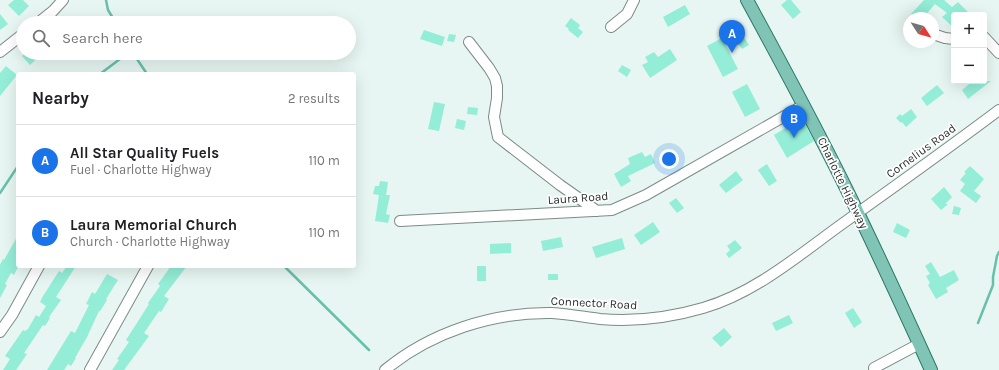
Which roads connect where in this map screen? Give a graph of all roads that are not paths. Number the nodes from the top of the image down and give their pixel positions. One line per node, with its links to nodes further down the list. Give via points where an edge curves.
1 (63, 0): 4 (street)
2 (634, 0): 5 (street, via 627,14)
3 (747, 0): 13 (main road, Charlotte Highway)
4 (47, 16)
5 (611, 27)
6 (939, 36): 8 (street)
7 (16, 39): 11 (street)
8 (951, 39)
9 (987, 40): 12 (street)
10 (469, 42): 15 (street, via 489,68 497,86 494,117 498,137)
11 (0, 52)
12 (999, 53)
13 (804, 105): 15 (street, Laura Road, via 646,195 612,210); 16 (main road, Charlotte Highway)
14 (999, 110): 16 (street, Cornelius Road)
15 (597, 211): 17 (street, Laura Road)
16 (858, 213): 21 (main road, Charlotte Highway); 24 (street, Connector Road, via 768,276 737,294 704,308 640,320 553,313 498,318 472,324 430,341)
17 (400, 221)
18 (38, 268): 20 (street)
19 (147, 268): 23 (street)
20 (0, 332)
21 (919, 344): 22 (street); 25 (main road, Charlotte Highway)
22 (874, 368)
23 (90, 370)
24 (385, 370)
25 (930, 370)

